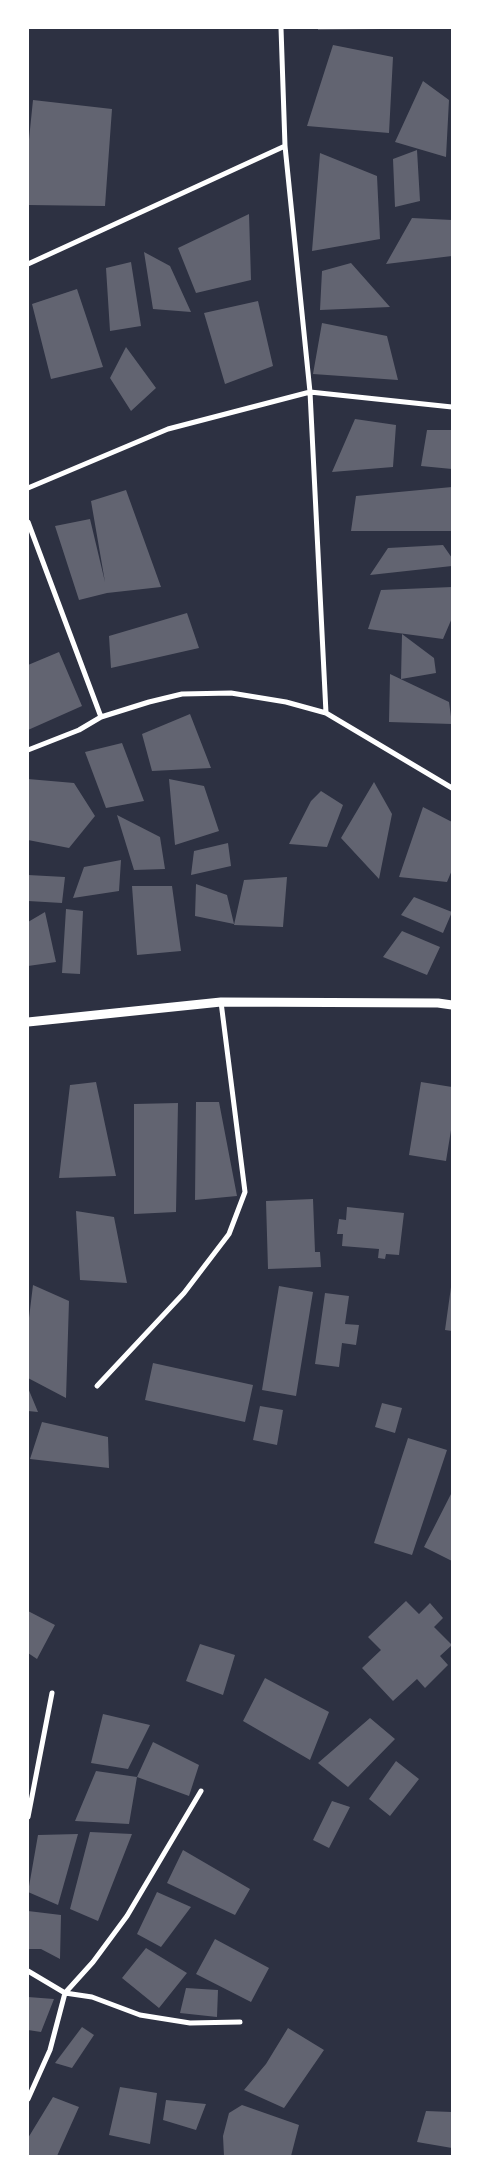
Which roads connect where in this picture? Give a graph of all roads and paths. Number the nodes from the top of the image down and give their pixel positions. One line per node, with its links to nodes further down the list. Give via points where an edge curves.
1 (281, 28): 2 (street)
2 (285, 146): 3 (street); 4 (street)
3 (28, 264)
4 (310, 392): 5 (street); 6 (street, via 168,429); 8 (street)
5 (452, 407)
6 (28, 488)
7 (28, 522): 9 (street)
8 (326, 714): 9 (street, via 286,702 212,693 182,694); 11 (street)
9 (101, 717): 10 (street, via 79,730)
10 (28, 750)
11 (452, 788)
12 (220, 1002): 13 (street); 14 (street); 15 (street, via 246,1192 229,1234 184,1293)
13 (452, 1005)
14 (28, 1022)
15 (97, 1386)
16 (52, 1693): 18 (street)
17 (201, 1791): 20 (street, via 127,1916)
18 (28, 1818)
19 (28, 1971): 20 (street)
20 (65, 1993): 21 (street, via 92,1997 140,2016 190,2023); 22 (street, via 50,2050)
21 (240, 2022)
22 (28, 2100)

